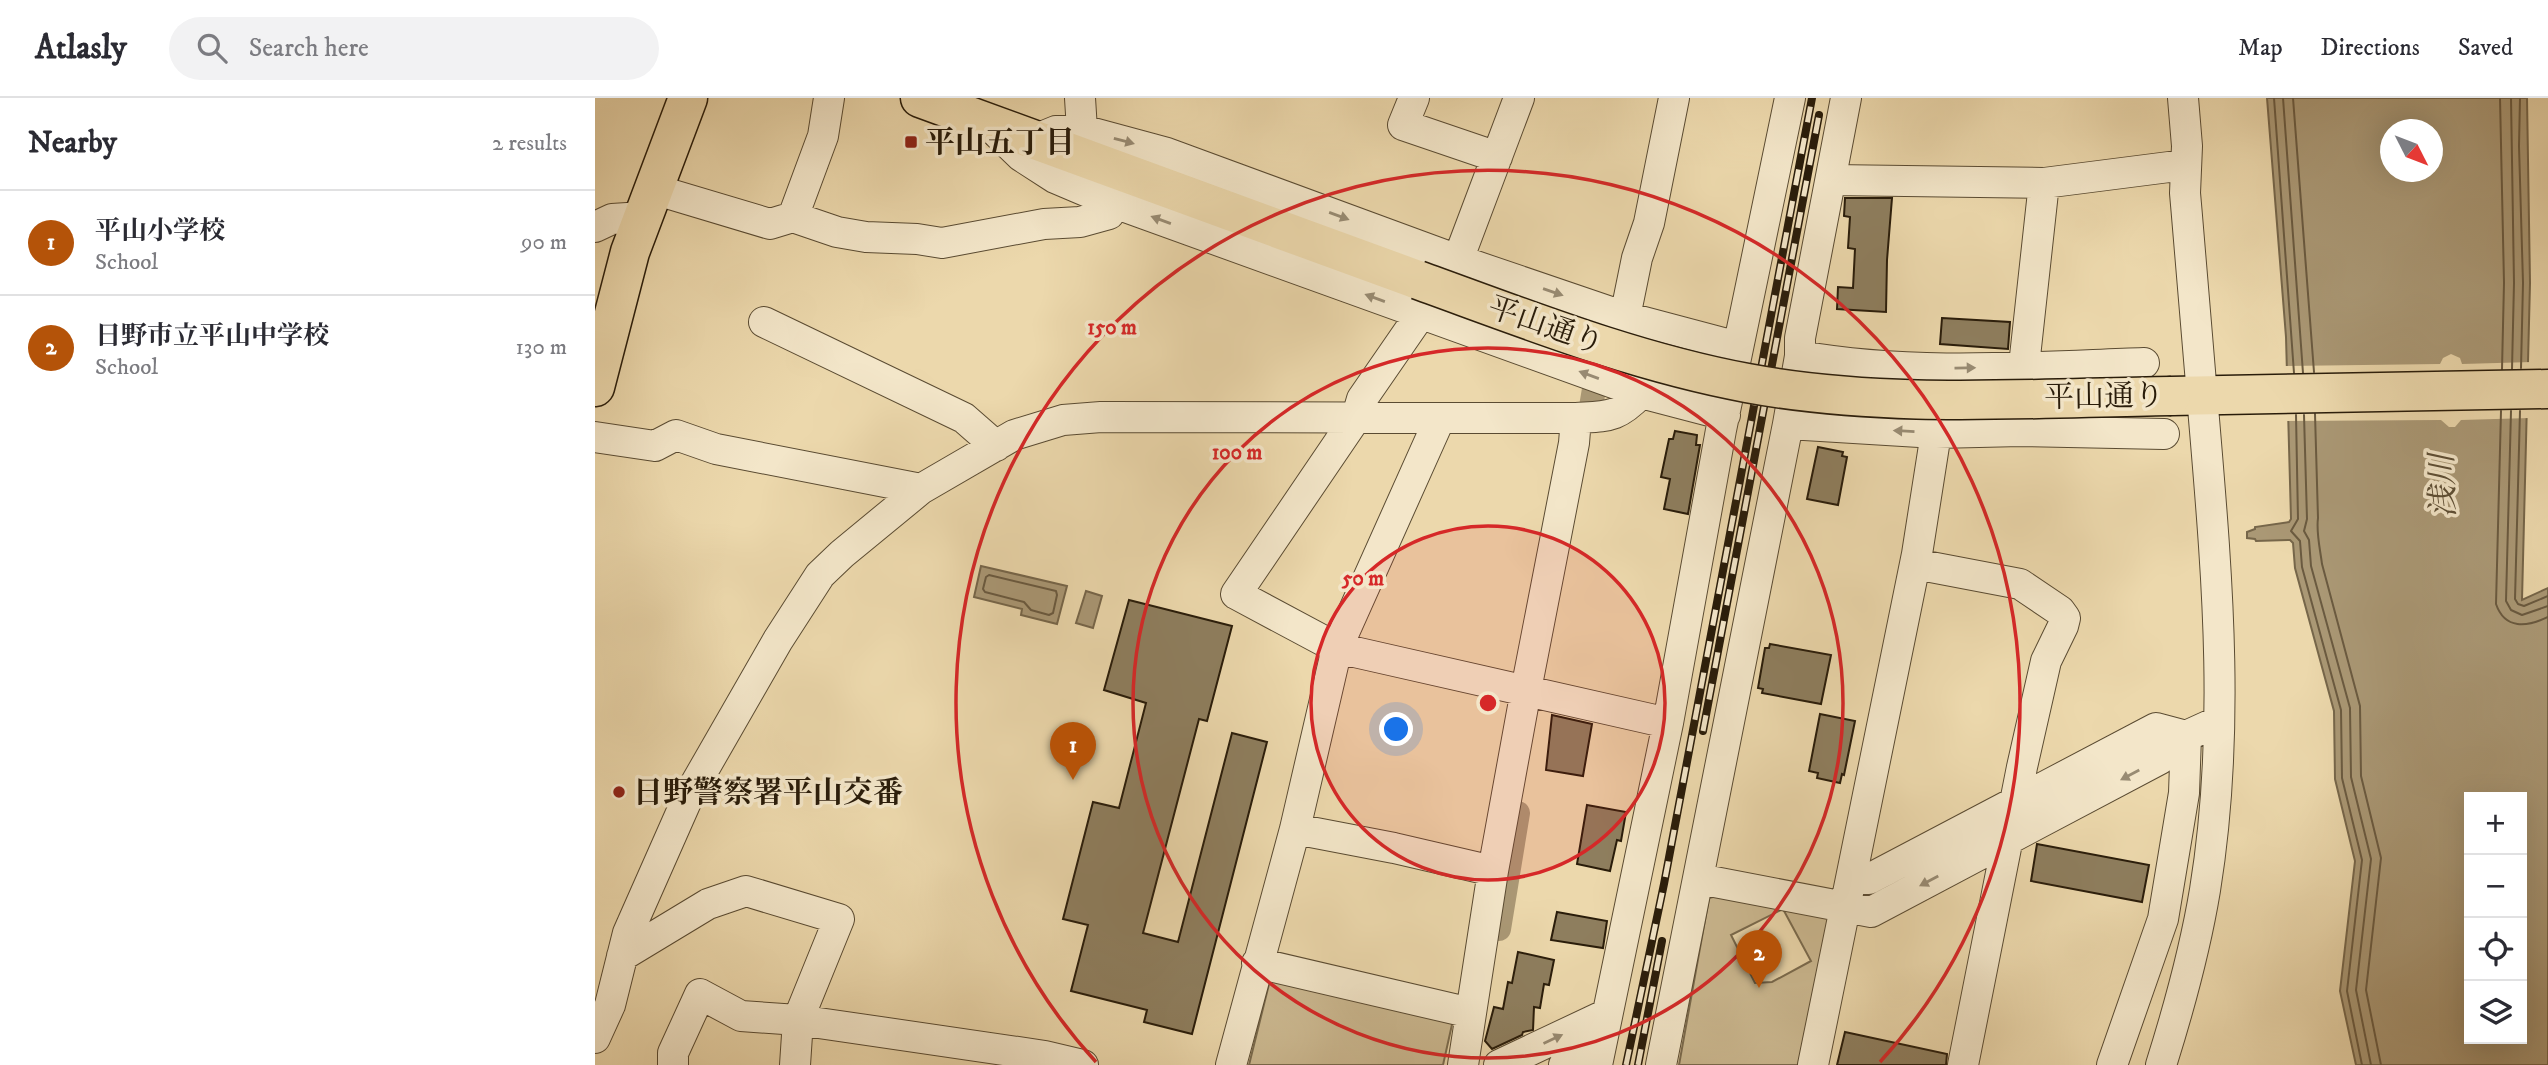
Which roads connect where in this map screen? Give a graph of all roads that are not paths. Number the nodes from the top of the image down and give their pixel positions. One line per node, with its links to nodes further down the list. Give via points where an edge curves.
1 (688, 98): 18 (main road)
2 (829, 98): 20 (street, via 823,136)
3 (920, 98): 11 (main road, 平山通り)
4 (1080, 98): 12 (street)
5 (1414, 98): 14 (street, via 1403,125)
6 (1519, 98): 14 (street)
7 (1674, 98): 25 (street, via 1650,223 1637,258)
8 (1790, 98): 28 (street)
9 (1846, 98): 16 (street)
10 (2183, 98): 15 (street)
11 (986, 122): 13 (main road, 平山通り); 19 (street, via 1021,156 1055,178)
12 (1081, 130): 13 (street, via 1056,131); 22 (street, one-way to 22, via 1167,153)
13 (1034, 139): 24 (main road, 平山通り)
14 (1497, 156): 22 (street)
15 (2186, 168): 17 (street); 37 (street)
16 (1832, 180): 17 (street); 29 (street)
17 (2044, 183): 31 (street)
18 (648, 203): 20 (street, via 770,224); 21 (street); 33 (main road, via 614,307)
19 (1114, 203): 20 (street, via 1109,214 1097,219 942,243 837,232); 24 (street, one-way to 19)
20 (793, 217)
21 (595, 227)
22 (1458, 260): 23 (street); 24 (street)
23 (1507, 287): 25 (street, one-way to 25); 27 (street, via 1508,316); 32 (street, via 1526,320 1536,327)
24 (1420, 297): 27 (street); 37 (main road, 平山通り, bridge, via 1695,371 1814,393 1924,400); 39 (street, via 1362,399)
25 (1625, 317): 28 (street)
26 (764, 322): 47 (street, via 964,418)
27 (1484, 337): 35 (street, one-way to 27)
28 (1738, 346): 38 (street)
29 (1800, 356): 31 (street, one-way to 31, via 1911,368); 43 (street)
30 (2144, 363): 31 (street)
31 (2024, 367): 42 (street)
32 (1721, 382)
33 (595, 387)
34 (2548, 389): 37 (main road, 平山通り)
35 (1641, 393): 38 (street); 41 (street, via 1616,414)
36 (1806, 395): 42 (street)
37 (2197, 395): 52 (street, via 2218,576)
38 (1725, 415): 53 (street)
39 (1357, 416): 40 (street); 47 (street, via 1063,420 1014,435); 50 (street, via 1236,594)
40 (1440, 418): 41 (street); 50 (street)
41 (1576, 418): 51 (street)
42 (2021, 418): 44 (street); 45 (street)
43 (1788, 424): 44 (street, one-way to 43); 59 (street)
44 (1936, 433): 49 (street)
45 (2164, 434)
46 (595, 437): 48 (street, via 655,446 676,435 716,449)
47 (996, 446): 48 (street)
48 (921, 489): 61 (street, via 842,554 801,602 689,795)
49 (1915, 564): 55 (street, via 2020,584 2064,618 2046,661); 60 (street)
50 (1337, 648): 51 (street); 56 (street)
51 (1526, 690): 53 (street); 58 (street)
52 (2219, 721): 54 (street); 80 (street, via 2205,890 2188,974)
53 (1668, 723): 64 (street)
54 (2186, 736): 55 (street, via 2156,727); 57 (street, one-way to 57, via 2160,759); 79 (street, via 2184,793 2163,919)
55 (2017, 802): 57 (street); 60 (street)
56 (1295, 829): 58 (street); 62 (street)
57 (2008, 839): 60 (street, one-way to 60, via 1871,912); 78 (street)
58 (1493, 871): 63 (street)
59 (1699, 879): 60 (street, via 1775,895); 76 (street)
60 (1849, 892): 77 (street)
61 (622, 956): 65 (street, via 708,904 746,891 839,919); 66 (street, via 610,1005)
62 (1258, 964): 63 (street); 72 (street)
63 (1471, 1013): 73 (street)
64 (1607, 1014): 67 (street); 74 (street, one-way to 64)
65 (798, 1020): 68 (street); 69 (street, via 741,1016 701,994 673,1053); 70 (street)
66 (595, 1038)
67 (1599, 1056): 75 (street)
68 (1043, 1060): 71 (street)
69 (673, 1065)
70 (795, 1065)
71 (1083, 1065)
72 (1231, 1065)
73 (1463, 1065)
74 (1499, 1065)
75 (1564, 1065)
76 (1661, 1065)
77 (1813, 1065)
78 (1963, 1065)
79 (2112, 1065)
80 (2161, 1065)

